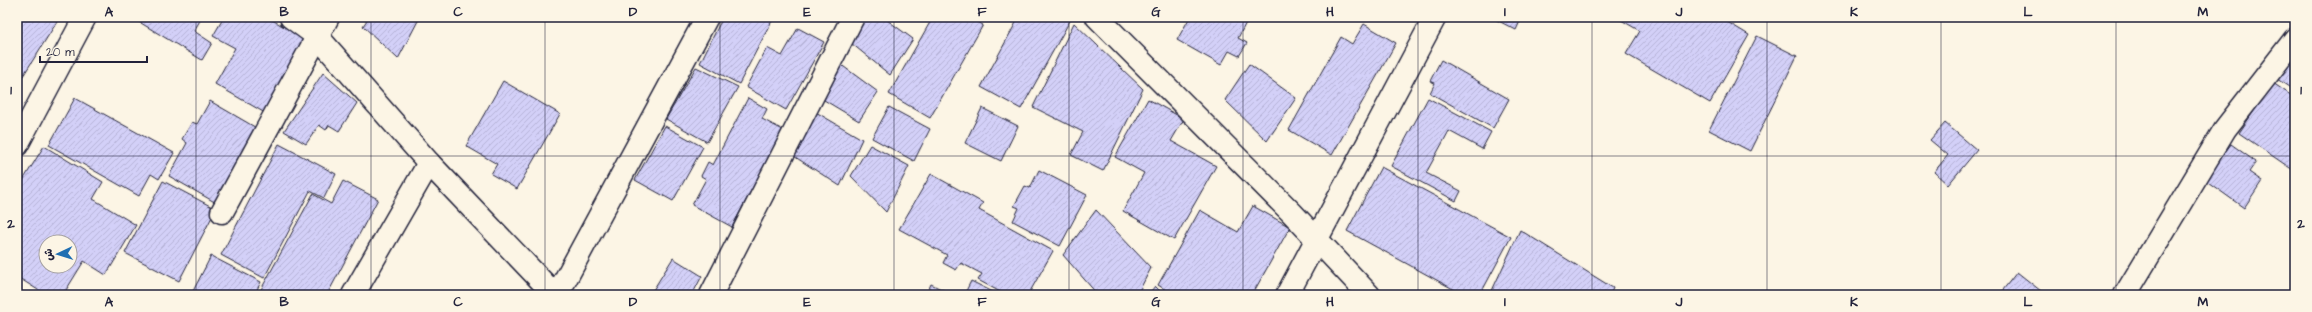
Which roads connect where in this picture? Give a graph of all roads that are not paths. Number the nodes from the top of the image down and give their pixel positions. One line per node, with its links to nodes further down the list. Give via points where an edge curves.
1 (85, 17): 10 (street)
2 (291, 17): 8 (street)
3 (328, 17): 8 (street)
4 (707, 17): 15 (street)
5 (853, 17): 16 (street)
6 (1097, 17): 13 (street)
7 (1435, 17): 13 (street)
8 (317, 36): 11 (street); 12 (street)
9 (2295, 39): 19 (street, via 2225,129)
10 (17, 145)
11 (429, 164): 14 (street); 15 (street)
12 (222, 212)
13 (1317, 239): 17 (street); 18 (street)
14 (353, 295)
15 (556, 295)
16 (711, 295)
17 (1287, 295)
18 (1370, 295)
19 (2125, 295)

